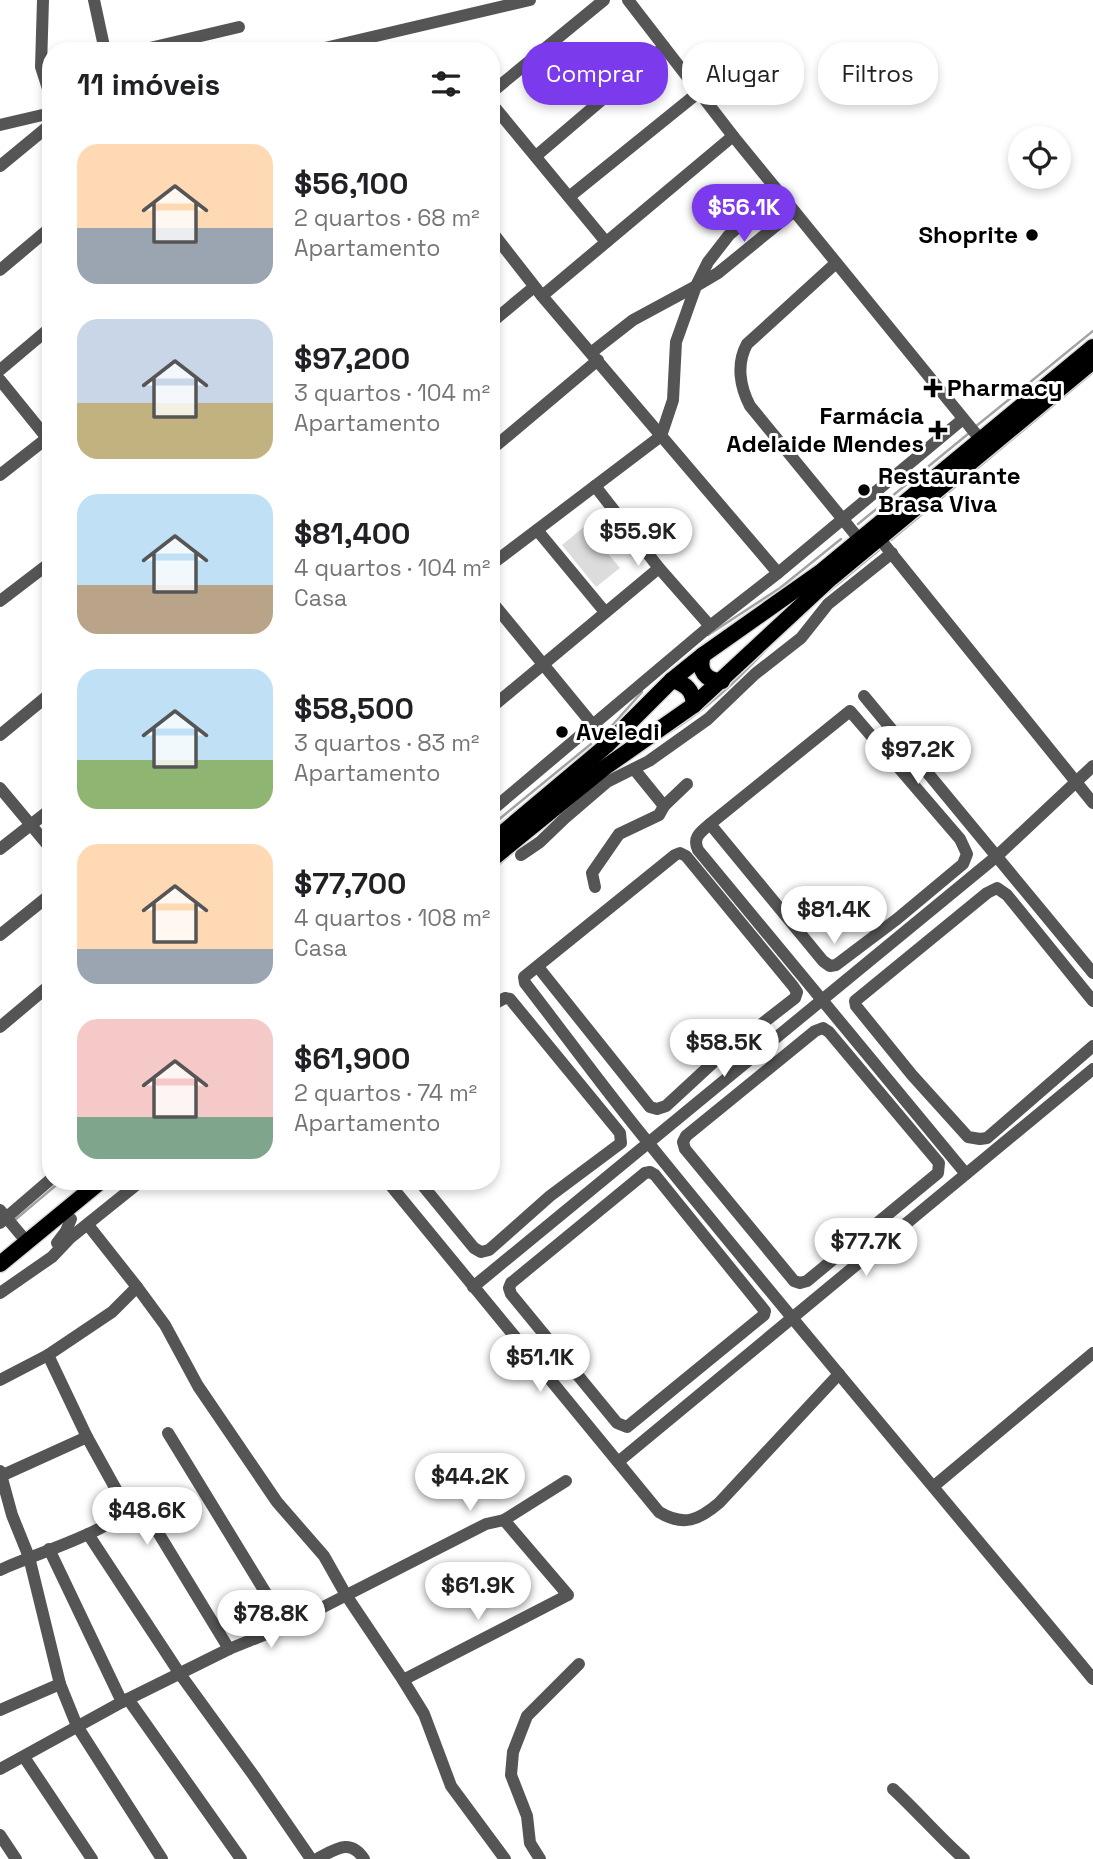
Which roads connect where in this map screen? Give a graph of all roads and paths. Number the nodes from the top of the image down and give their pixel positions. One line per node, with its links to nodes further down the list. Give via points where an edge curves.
1 (43, 0): 12 (street)
2 (94, 0): 7 (street)
3 (530, 0): 9 (street)
4 (604, 0): 14 (street)
5 (628, 0): 10 (street)
6 (239, 27): 8 (street)
7 (103, 42)
8 (175, 42)
9 (366, 42)
10 (660, 42)
11 (668, 52): 13 (street)
12 (42, 70)
13 (682, 70)
14 (500, 85)
15 (596, 105): 23 (street)
16 (683, 105): 25 (street)
17 (709, 105): 22 (street)
18 (500, 113): 23 (street)
19 (42, 115): 20 (street)
20 (0, 125)
21 (42, 131): 24 (street)
22 (733, 136): 26 (street); 31 (street)
23 (536, 156): 25 (street)
24 (0, 166)
25 (569, 197): 31 (street)
26 (784, 199): 27 (street); 28 (street)
27 (794, 212): 28 (street); 32 (street)
28 (768, 223): 34 (street, via 757,241); 34 (street, via 744,225 729,235)
29 (42, 235): 33 (street)
30 (500, 242): 35 (street)
31 (606, 242): 35 (street)
32 (836, 263): 44 (street); 50 (street, via 747,344 740,375 750,406)
33 (0, 270)
34 (696, 286): 39 (street, via 633,320); 45 (street, via 676,342 673,400)
35 (538, 291): 36 (street); 39 (street)
36 (500, 317)
37 (42, 335): 41 (street)
38 (1093, 347): 44 (main road)
39 (595, 356): 45 (street); 46 (street)
40 (1093, 361): 52 (main road)
41 (0, 370)
42 (0, 380): 43 (street)
43 (42, 430)
44 (972, 430): 50 (main road); 50 (street)
45 (661, 436): 49 (street); 56 (street)
46 (500, 442)
47 (42, 445): 48 (street)
48 (0, 475)
49 (596, 486): 51 (street); 54 (street)
50 (851, 529): 56 (street); 61 (main road, via 812,578)
51 (537, 530): 53 (street); 59 (street)
52 (885, 545): 64 (main road, via 803,602); 73 (street, via 822,608 801,638 708,719); 74 (street)
53 (500, 558)
54 (659, 568): 59 (street); 60 (street)
55 (42, 569): 57 (street)
56 (778, 572): 60 (street)
57 (1, 599)
58 (500, 612): 62 (street)
59 (605, 612): 62 (street)
60 (710, 626): 69 (street)
61 (703, 655): 63 (main road); 64 (main road, via 704,675)
62 (542, 664): 66 (street); 69 (street)
63 (672, 680): 68 (main road, via 690,689); 71 (main road)
64 (722, 681): 68 (main road)
65 (864, 696): 88 (street)
66 (500, 700)
67 (42, 701): 70 (street)
68 (694, 705): 71 (main road)
69 (593, 725): 71 (street); 77 (street)
70 (0, 735)
71 (611, 752): 83 (main road); 86 (main road)
72 (1093, 766): 74 (street)
73 (634, 769): 79 (street); 87 (street, via 607,782)
74 (1075, 781): 78 (street); 88 (street)
75 (687, 784): 79 (street)
76 (0, 788): 82 (street)
77 (500, 803)
78 (1093, 803)
79 (664, 806): 89 (street, via 659,815 618,834 592,873)
80 (42, 816): 82 (street)
81 (710, 824): 90 (street); 92 (street, via 695,844); 93 (street, via 850,711 960,839 967,854 963,864)
82 (31, 825): 84 (street); 85 (street)
83 (500, 836)
84 (42, 838)
85 (0, 849)
86 (500, 852)
87 (521, 855)
88 (997, 856): 94 (street); 98 (street)
89 (595, 887)
90 (764, 888): 92 (street); 93 (street, via 830,966)
91 (42, 901): 95 (street)
92 (745, 904): 100 (street)
93 (901, 916): 94 (street)
94 (909, 928): 96 (street); 100 (street)
95 (0, 935)
96 (923, 944): 102 (street, via 997,888); 110 (street, via 855,1001)
97 (538, 967): 104 (street); 106 (street, via 526,974 525,983); 107 (street, via 680,853 797,992)
98 (1093, 972)
99 (42, 992): 103 (street)
100 (822, 999): 109 (street); 112 (street)
101 (500, 1001): 123 (street, via 510,999 622,1138)
102 (1093, 1001)
103 (0, 1027)
104 (597, 1040): 106 (street); 107 (street, via 657,1110)
105 (1093, 1046): 110 (street, via 987,1138 968,1136)
106 (580, 1054): 113 (street)
107 (721, 1056): 109 (street)
108 (1093, 1069): 114 (street)
109 (734, 1072): 111 (street); 113 (street)
110 (912, 1075): 112 (street)
111 (747, 1087): 127 (street, via 683,1142); 127 (street, via 823,1028 940,1168 800,1283)
112 (896, 1088): 114 (street)
113 (648, 1143): 125 (street); 130 (street)
114 (965, 1174): 139 (street)
115 (42, 1186): 126 (street)
116 (75, 1190): 131 (main road)
117 (92, 1190): 124 (main road)
118 (130, 1190): 128 (street)
119 (394, 1190): 122 (street)
120 (412, 1190): 122 (street)
121 (426, 1190): 123 (street, via 481,1252)
122 (402, 1199): 137 (street)
123 (547, 1199): 125 (street)
124 (68, 1215): 128 (street); 132 (street); 134 (main road); 135 (street, via 66,1231)
125 (560, 1215): 129 (street); 137 (street)
126 (2, 1217): 131 (street)
127 (740, 1217): 130 (street)
128 (90, 1224): 132 (street); 136 (street)
129 (573, 1231): 142 (street, via 509,1288); 142 (street, via 650,1172 765,1311 627,1427 617,1423)
130 (721, 1232): 139 (street)
131 (21, 1235): 133 (main road)
132 (70, 1238): 135 (street)
133 (0, 1253)
134 (0, 1265)
135 (36, 1267): 138 (street)
136 (138, 1287): 141 (street, via 112,1312); 158 (street, via 198,1386 278,1502 324,1556)
137 (473, 1287): 144 (street)
138 (0, 1293)
139 (791, 1318): 143 (street); 148 (street)
140 (1093, 1353): 151 (street)
141 (48, 1354): 145 (street); 147 (street)
142 (566, 1360): 144 (street)
143 (839, 1374): 148 (street, via 705,1515 689,1521 672,1520 659,1512); 151 (street)
144 (546, 1376): 148 (street)
145 (0, 1380)
146 (168, 1433): 159 (street)
147 (87, 1437): 149 (street); 152 (street)
148 (618, 1462)
149 (1, 1473): 156 (street)
150 (566, 1481): 153 (street)
151 (934, 1486): 163 (street)
152 (128, 1511): 154 (street); 160 (street, via 145,1515 159,1534)
153 (504, 1520): 158 (street, via 486,1524); 164 (street, via 568,1595)
154 (88, 1534): 155 (street); 162 (street)
155 (49, 1549): 156 (street); 166 (street)
156 (29, 1557): 157 (street); 165 (street)
157 (0, 1570)
158 (346, 1595): 159 (street); 164 (street)
159 (286, 1626): 160 (street)
160 (229, 1649): 162 (street)
161 (579, 1664): 180 (street, via 527,1716 513,1752 510,1776 527,1816 530,1843)
162 (180, 1674): 166 (street); 173 (street)
163 (1093, 1679)
164 (403, 1680): 179 (street, via 424,1714 451,1786)
165 (60, 1684): 167 (street); 168 (street)
166 (125, 1700): 168 (street); 177 (street)
167 (0, 1710)
168 (76, 1726): 169 (street); 176 (street)
169 (24, 1757): 170 (street); 175 (street)
170 (0, 1769)
171 (893, 1789): 181 (street)
172 (0, 1835): 174 (street)
173 (308, 1858): 178 (street, via 346,1845)
174 (16, 1859)
175 (92, 1859)
176 (162, 1859)
177 (241, 1859)
178 (364, 1859)
179 (505, 1859)
180 (540, 1859)
181 (964, 1859)

